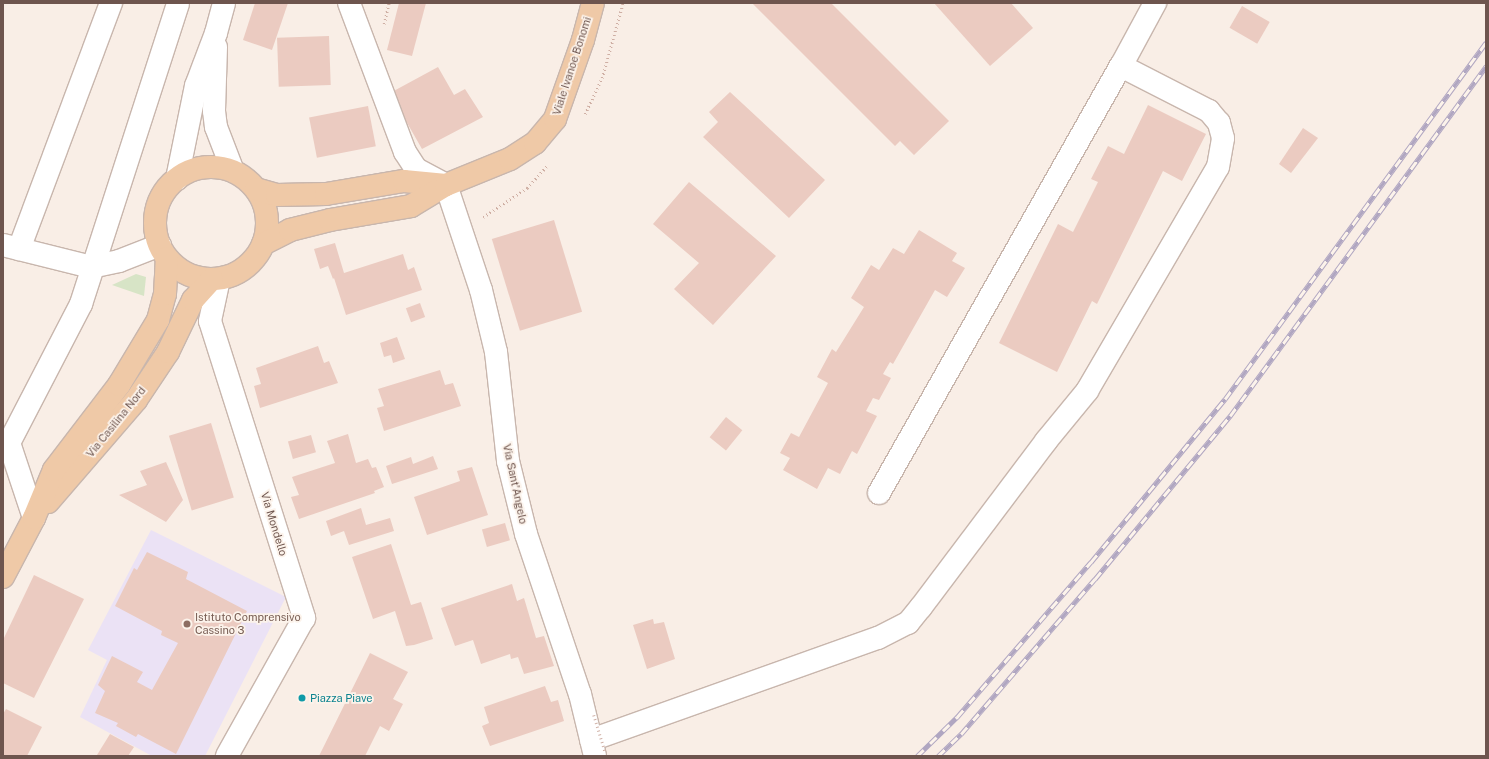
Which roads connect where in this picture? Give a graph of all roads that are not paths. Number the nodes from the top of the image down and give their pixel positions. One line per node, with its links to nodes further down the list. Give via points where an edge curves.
1 (111, 3): 14 (street)
2 (178, 3): 16 (street)
3 (224, 3): 7 (street)
4 (349, 3): 11 (street, via 405,152 416,168)
5 (593, 3): 11 (main road, Viale Ivanoe Bonomi, via 583,40 555,119 535,143 510,159)
6 (1155, 3): 8 (street)
7 (216, 34): 9 (street, via 214,111 216,127); 10 (street, via 196,86)
8 (1121, 66): 18 (street); 21 (street, via 1209,111 1219,123 1223,138 1218,167 1087,391 1046,441 921,607 908,623 878,638)
9 (233, 171): 10 (main road, via 204,168); 12 (main road)
10 (177, 179): 15 (main road, via 159,202 156,231)
11 (446, 185): 12 (main road, Viale Ivanoe Bonomi, via 404,181 326,194 284,195); 13 (main road, Viale Ivanoe Bonomi, via 411,206 303,227); 21 (street, Via Sant'Angelo, via 481,290 496,352 508,461 526,534 580,694)
12 (256, 189): 13 (main road, via 267,216)
13 (263, 244): 17 (main road, via 256,257 246,267)
14 (11, 247): 16 (street)
15 (163, 251): 16 (street); 17 (main road, via 179,269 195,277); 19 (main road, Via Casilina Nord, via 165,294 158,320 119,385 54,470)
16 (91, 267): 19 (street, via 81,304 9,443)
17 (215, 279): 19 (main road, Via Casilina Nord, via 193,300 168,352 136,400); 22 (street, Via Mondello, via 210,321 304,618)
18 (878, 493)
19 (34, 518): 20 (main road, Via Casilina Nord)
20 (3, 577)
21 (593, 751)
22 (227, 756)

